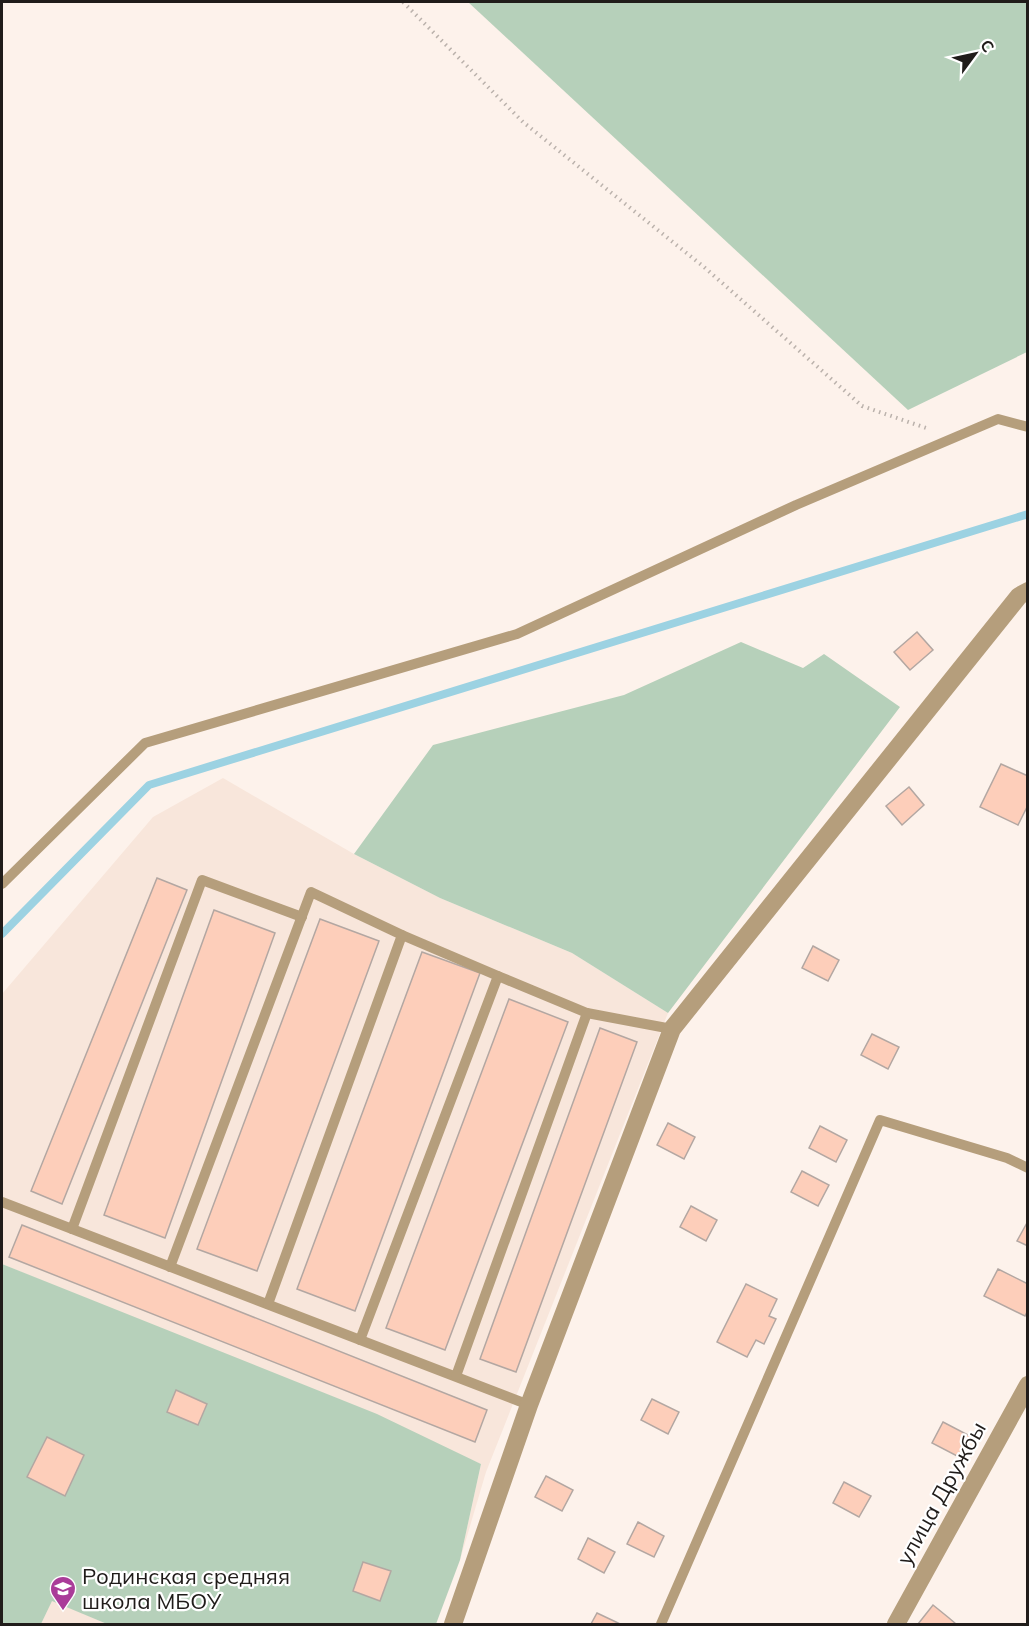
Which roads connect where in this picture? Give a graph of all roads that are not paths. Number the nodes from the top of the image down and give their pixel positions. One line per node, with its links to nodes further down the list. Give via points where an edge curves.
1 (1028, 428): 3 (lane, via 998,419 796,505 517,634 145,743)
2 (1028, 591): 8 (street, via 1019,596)
3 (2, 884)
4 (302, 917): 5 (lane, via 311,892); 11 (lane, via 202,880); 12 (lane)
5 (402, 935): 6 (lane); 13 (lane)
6 (498, 976): 7 (lane); 14 (lane)
7 (587, 1013): 8 (lane); 15 (lane)
8 (672, 1029): 17 (street)
9 (1028, 1168): 19 (lane, via 1008,1158 880,1120)
10 (2, 1202): 11 (lane)
11 (72, 1229): 12 (lane)
12 (170, 1266): 13 (lane)
13 (268, 1305): 14 (lane)
14 (360, 1340): 15 (lane)
15 (456, 1376): 17 (lane)
16 (1028, 1385): 20 (street, улица Дружбы)
17 (529, 1405): 18 (street)
18 (453, 1624)
19 (661, 1624)
20 (896, 1624)

